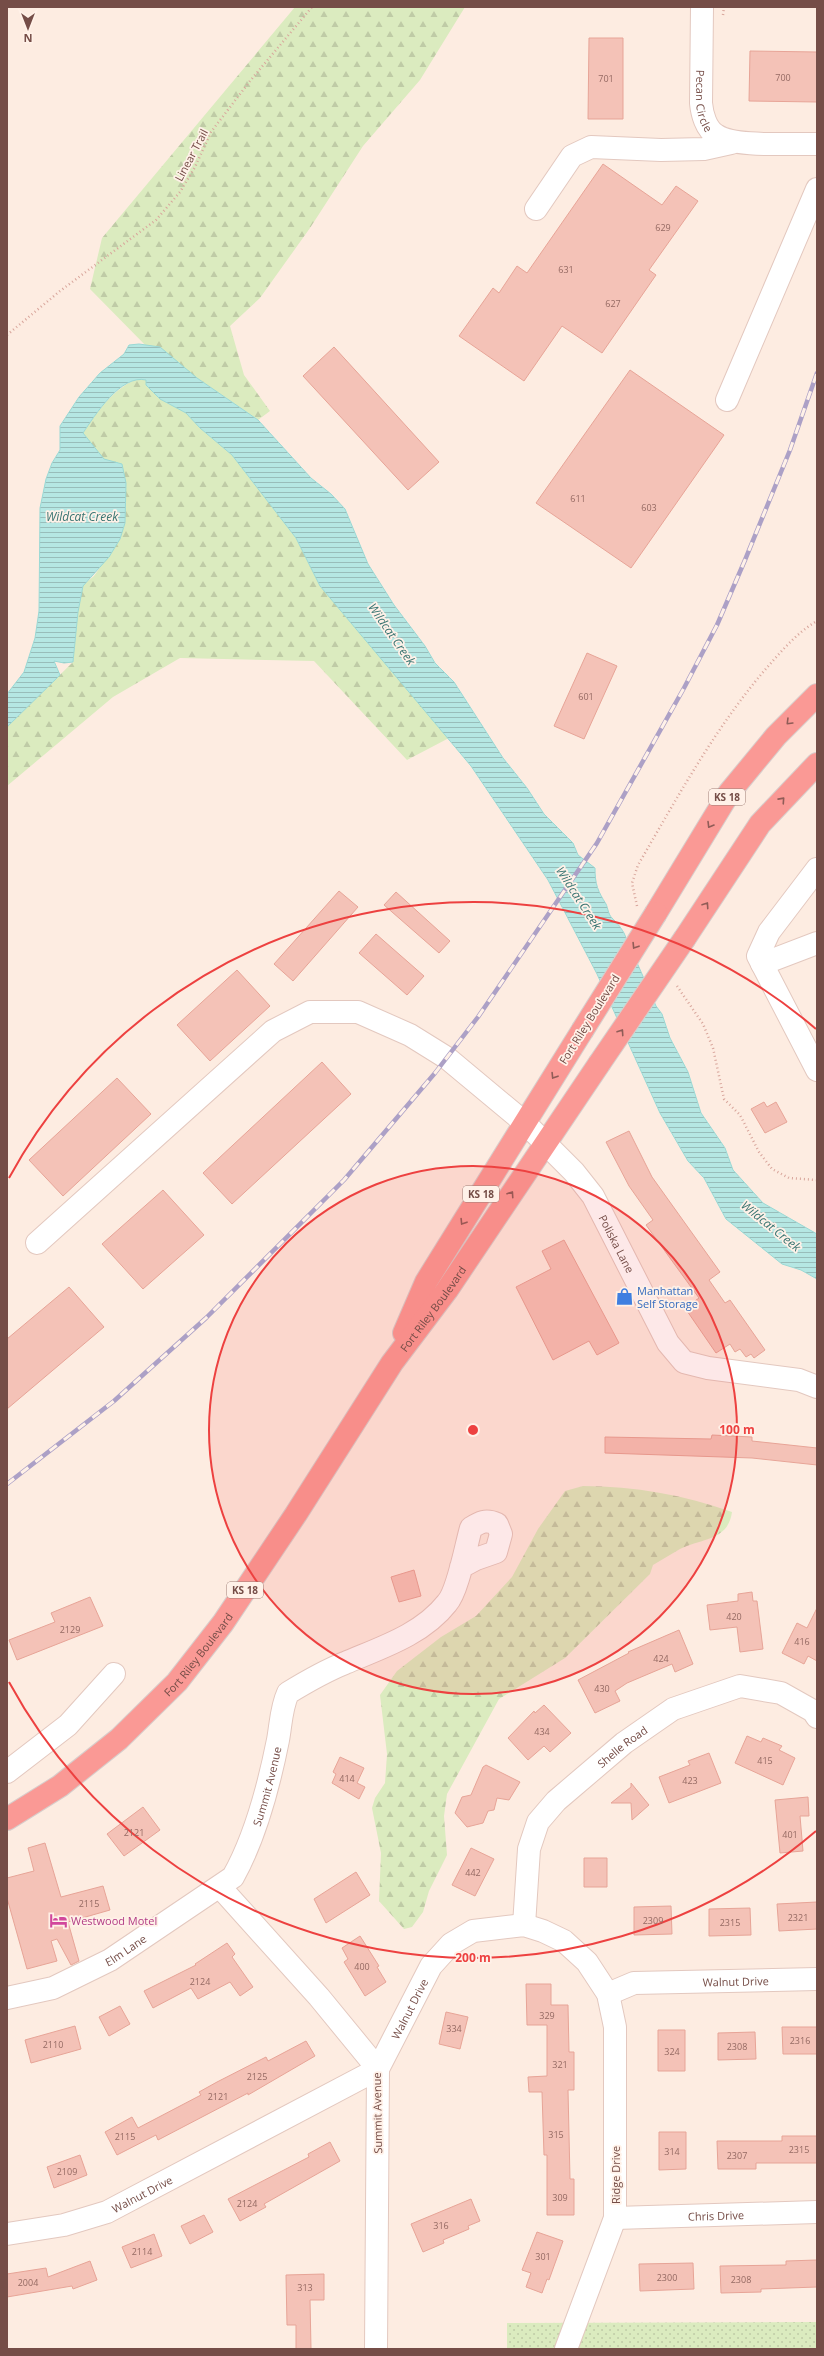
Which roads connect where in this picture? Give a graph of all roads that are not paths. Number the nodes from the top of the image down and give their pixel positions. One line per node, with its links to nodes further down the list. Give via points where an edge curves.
1 (702, 7): 2 (street, Pecan Circle, via 703,118 715,135)
2 (731, 142): 3 (street, Pecan Circle); 5 (street, via 704,149 591,147 572,156)
3 (817, 144)
4 (817, 189): 6 (street)
5 (536, 209)
6 (727, 400)
7 (817, 695): 13 (highway, Fort Riley Boulevard / KS 18, one-way to 13, bridge, via 776,736 729,794)
8 (817, 764): 14 (highway, Fort Riley Boulevard / KS 18, one-way to 8, bridge, via 760,824)
9 (817, 870): 11 (street, via 768,932 758,956)
10 (817, 943): 11 (street)
11 (762, 964): 12 (street)
12 (817, 1070)
13 (525, 1123): 14 (street, Poliska Lane); 15 (street, Poliska Lane, via 446,1058 410,1035 358,1012 310,1012 272,1031); 16 (highway, Fort Riley Boulevard / KS 18, one-way to 16, via 426,1282)
14 (545, 1144): 16 (highway, Fort Riley Boulevard / KS 18, one-way to 14, via 447,1290); 17 (street, Poliska Lane, via 574,1172 593,1196 668,1343 684,1362 708,1368 799,1380)
15 (37, 1243)
16 (392, 1363): 22 (highway, Fort Riley Boulevard / KS 18, via 223,1623 177,1682 119,1739 60,1786)
17 (817, 1387)
18 (461, 1568): 23 (street, Summit Avenue, via 448,1603 431,1618 404,1637 344,1663 288,1692 267,1784 244,1856)
19 (114, 1674): 21 (street, via 68,1725)
20 (817, 1717): 24 (street, Shelle Road, via 813,1711 781,1693 740,1686 673,1709 624,1743 556,1801 538,1822 529,1849)
21 (9, 1766)
22 (7, 1819)
23 (226, 1882): 27 (street, Elm Lane, via 110,1960 53,1988); 28 (street, Summit Avenue)
24 (524, 1925): 26 (street, Walnut Drive, via 564,1941 586,1962); 28 (street, Walnut Drive, via 473,1931 451,1944 431,1966)
25 (817, 1979): 26 (street, Walnut Drive, via 634,1983)
26 (608, 1994): 30 (street, Ridge Drive, via 615,2027)
27 (7, 1998)
28 (378, 2069): 31 (street, Walnut Drive, via 107,2212 64,2225); 32 (street, Summit Avenue)
29 (817, 2212): 30 (street, Chris Drive)
30 (615, 2218): 33 (street, Ridge Drive)
31 (7, 2234)
32 (376, 2349)
33 (566, 2349)

